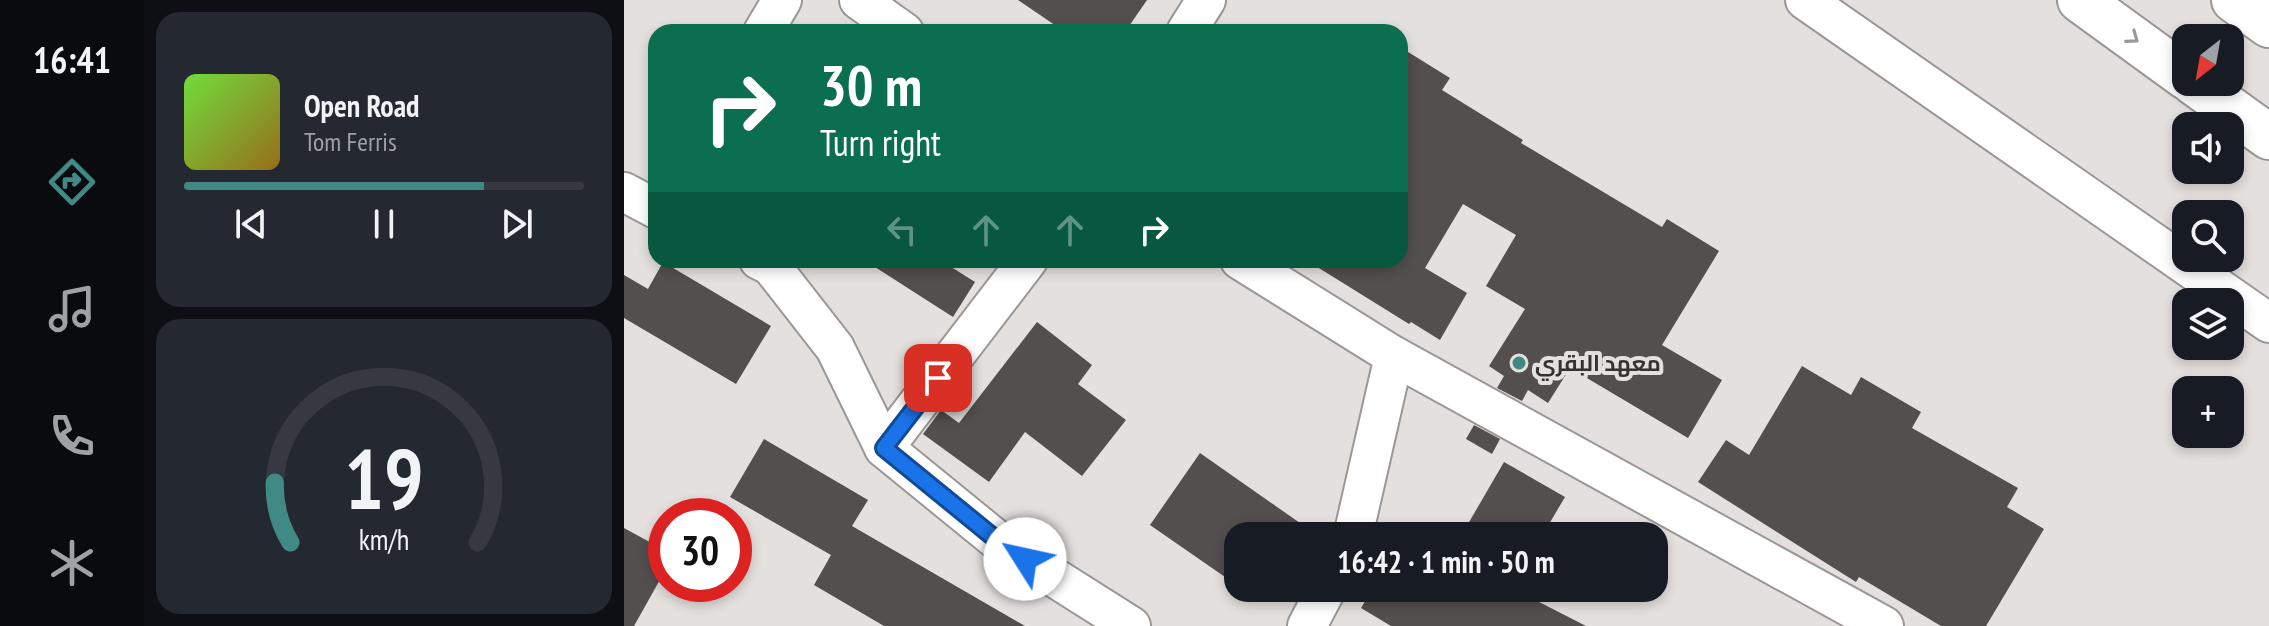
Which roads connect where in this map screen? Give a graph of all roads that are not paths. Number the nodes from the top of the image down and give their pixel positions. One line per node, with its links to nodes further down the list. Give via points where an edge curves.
1 (782, 0): 7 (street)
2 (859, 0): 8 (street)
3 (1206, 0): 9 (street)
4 (1805, 0): 19 (street)
5 (2080, 0): 11 (highway, one-way to 11)
6 (2234, 0): 10 (highway)
7 (768, 24)
8 (893, 24)
9 (1191, 24)
10 (2269, 25)
11 (2172, 67)
12 (2212, 96): 13 (highway)
13 (2269, 137)
14 (624, 192): 15 (street)
15 (648, 205)
16 (773, 268): 21 (street, via 835,348)
17 (1022, 268): 21 (street)
18 (1253, 268): 20 (street)
19 (2269, 323)
20 (1394, 356): 22 (street); 26 (street)
21 (884, 448): 24 (street, via 1003,545)
22 (1356, 522)
23 (1320, 602): 25 (street)
24 (1131, 626)
25 (1307, 626)
26 (1884, 626)

